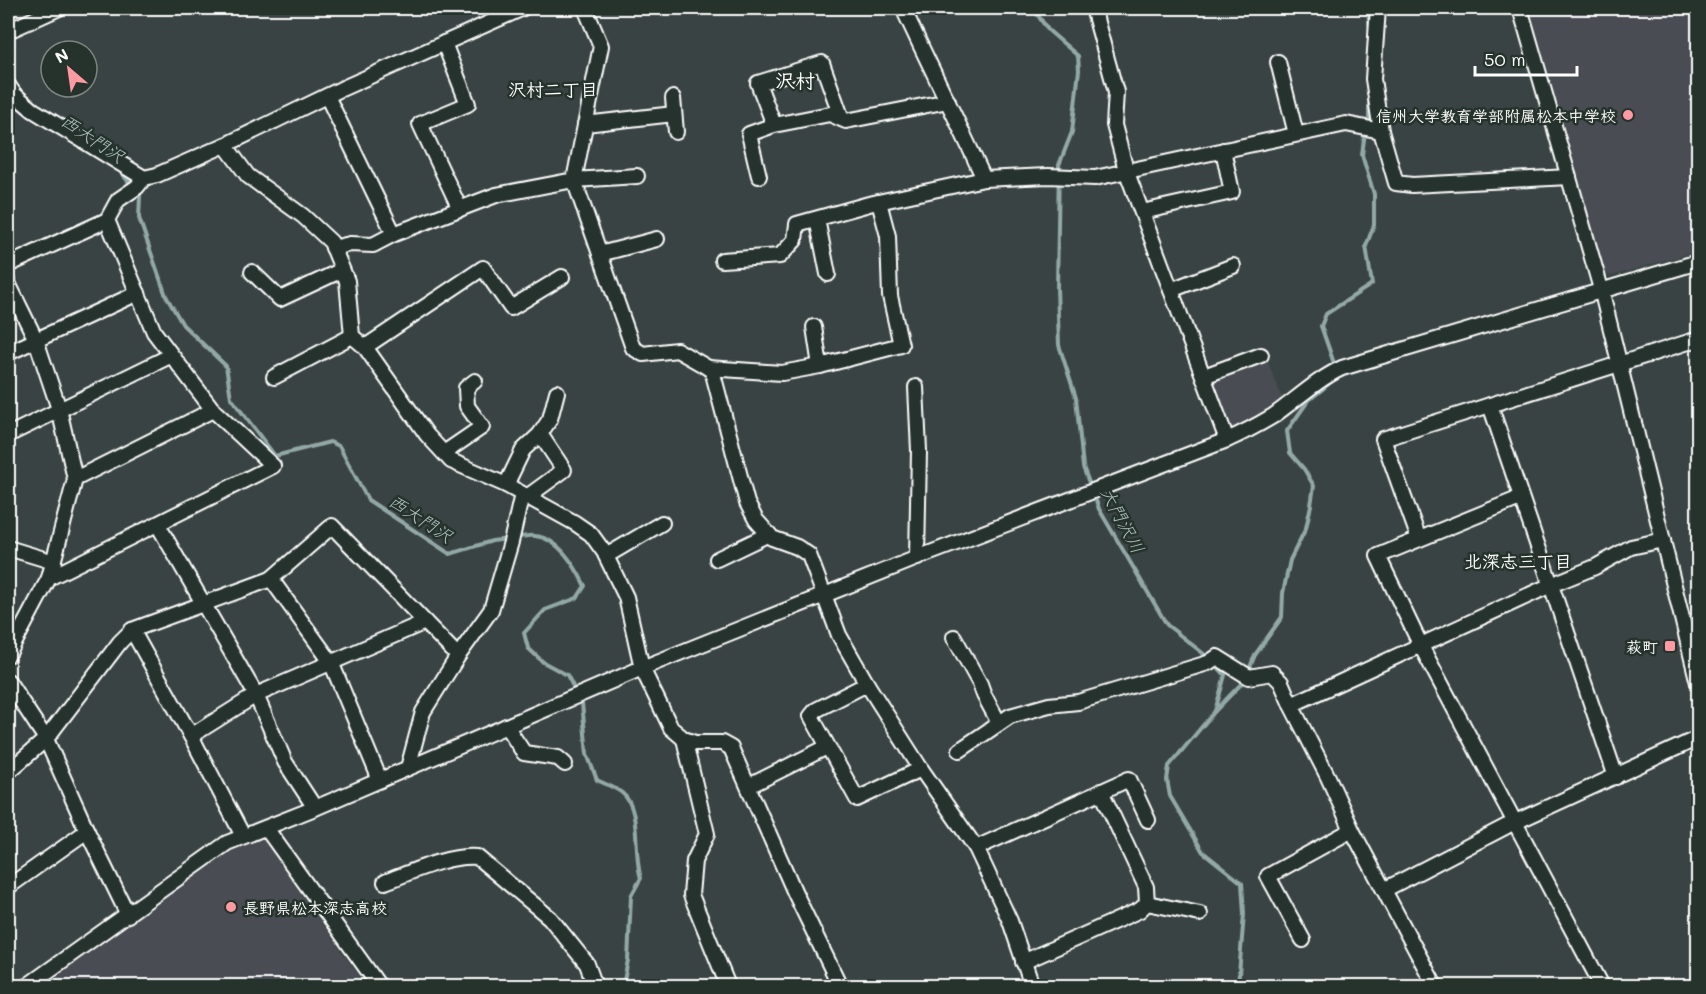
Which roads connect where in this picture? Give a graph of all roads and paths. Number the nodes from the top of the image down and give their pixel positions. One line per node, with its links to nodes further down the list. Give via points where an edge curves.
1 (59, 8): 8 (street)
2 (523, 8): 9 (street)
3 (585, 8): 17 (street, via 601,46)
4 (903, 8): 14 (street)
5 (1093, 8): 24 (street, via 1116,92 1114,125)
6 (1378, 8): 19 (street, via 1373,79)
7 (1520, 8): 27 (street)
8 (8, 31)
9 (444, 43): 12 (street); 32 (street, via 468,104 420,124)
10 (1278, 62): 21 (street)
11 (8, 86): 28 (street, via 33,110)
12 (327, 96): 22 (street); 36 (street)
13 (673, 98): 15 (street)
14 (948, 101): 16 (street); 29 (street)
15 (674, 114): 17 (street); 20 (street)
16 (842, 119): 18 (street, via 830,114); 18 (street, via 822,63 758,83)
17 (585, 124): 30 (street)
18 (774, 125): 26 (street, via 749,134)
19 (1381, 131): 21 (street, via 1346,124); 27 (street, via 1396,183)
20 (676, 132)
21 (1296, 134): 23 (street)
22 (225, 145): 28 (street); 38 (street, via 248,176 303,216)
23 (1223, 150): 24 (street); 33 (street, via 1232,192)
24 (1126, 170): 29 (street, via 1095,178); 33 (street)
25 (637, 176): 30 (street)
26 (759, 176)
27 (1569, 177): 49 (street)
28 (144, 178): 35 (street, via 137,188 118,200)
29 (984, 179): 31 (street)
30 (574, 180): 32 (street, via 496,195); 39 (street)
31 (879, 202): 34 (street); 61 (street, via 888,236 890,296 901,345)
32 (460, 208): 36 (street)
33 (1142, 212): 50 (street)
34 (817, 219): 40 (street, via 797,224 795,240 780,256); 46 (street)
35 (107, 220): 42 (street); 51 (street)
36 (394, 234): 38 (street, via 373,245)
37 (657, 239): 39 (street)
38 (333, 248): 44 (street)
39 (600, 254): 62 (street, via 633,348 643,354 677,350)
40 (722, 260)
41 (1698, 262): 49 (street)
42 (8, 265)
43 (1233, 266): 50 (street)
44 (342, 270): 45 (street, via 280,299); 53 (street, via 347,281)
45 (252, 272)
46 (828, 274)
47 (562, 277): 56 (street, via 511,308 483,268)
48 (8, 283): 55 (street)
49 (1601, 289): 60 (street); 73 (street, via 1337,370 1250,430)
50 (1171, 290): 63 (street)
51 (138, 293): 55 (street); 59 (street, via 154,332)
52 (814, 327): 61 (street)
53 (352, 336): 56 (street); 64 (street)
54 (1698, 339): 60 (street)
55 (36, 340): 57 (street); 69 (street)
56 (365, 347): 74 (street)
57 (8, 353)
58 (1261, 355): 63 (street)
59 (170, 356): 69 (street); 70 (street)
60 (1618, 364): 68 (street); 83 (street)
61 (820, 366): 62 (street, via 782,373)
62 (708, 368): 81 (street, via 712,370 747,503)
63 (1203, 376): 73 (street)
64 (274, 377)
65 (475, 381): 74 (street, via 466,388 467,406 482,427)
66 (916, 387): 86 (street)
67 (557, 392): 71 (street, via 550,419)
68 (1490, 405): 78 (street); 82 (street, via 1383,440)
69 (59, 409): 72 (street); 75 (street)
70 (213, 410): 75 (street); 80 (street, via 273,466)
71 (540, 434): 76 (street, via 523,450); 77 (street, via 564,470)
72 (8, 435)
73 (1227, 440): 86 (street)
74 (444, 453): 76 (street, via 451,461)
75 (75, 479): 88 (street)
76 (506, 485): 77 (street)
77 (524, 495): 85 (street, via 591,534); 99 (street, via 491,610)
78 (1520, 498): 82 (street); 91 (street)
79 (662, 523): 85 (street)
80 (158, 525): 89 (street); 93 (street)
81 (769, 534): 87 (street); 92 (street, via 809,555)
82 (1419, 539): 97 (street, via 1378,556)
83 (1663, 540): 91 (street, via 1631,547); 103 (street)
84 (8, 548): 88 (street)
85 (606, 556): 101 (street, via 626,597)
86 (917, 558): 92 (street)
87 (717, 560)
88 (54, 562): 89 (street)
89 (49, 578): 98 (street)
90 (271, 579): 93 (street); 94 (street, via 332,526); 100 (street)
91 (1551, 585): 97 (street); 119 (street)
92 (825, 595): 101 (street); 104 (street, via 839,634)
93 (203, 604): 95 (street); 105 (street)
94 (425, 621): 99 (street); 100 (street)
95 (132, 630): 109 (street); 111 (street)
96 (954, 637): 107 (street)
97 (1421, 646): 106 (street); 125 (street)
98 (8, 655)
99 (458, 656): 116 (street, via 423,712)
100 (331, 662): 105 (street); 120 (street)
101 (642, 668): 108 (street); 112 (street, via 671,728)
102 (8, 681): 111 (street)
103 (1698, 683)
104 (867, 684): 113 (street, via 811,716); 117 (street)
105 (256, 695): 109 (street); 123 (street, via 285,762)
106 (1291, 705): 107 (street, via 1281,682 1272,673 1249,677 1217,657 1078,702 1010,716); 127 (street)
107 (999, 723): 114 (street)
108 (506, 726): 115 (street, via 524,753 558,758); 116 (street)
109 (191, 736): 129 (street)
110 (1698, 738): 119 (street)
111 (46, 739): 118 (street); 128 (street)
112 (684, 739): 121 (street, via 722,743 731,748); 142 (street, via 707,834 694,861 691,895)
113 (827, 747): 117 (street, via 857,799); 121 (street)
114 (960, 750)
115 (565, 764)
116 (408, 768): 120 (street)
117 (921, 769): 130 (street)
118 (8, 772)
119 (1616, 777): 125 (street)
120 (380, 780): 123 (street)
121 (749, 786): 143 (street)
122 (1101, 791): 124 (street, via 1129,779); 130 (street); 134 (street, via 1146,887)
123 (315, 808): 126 (street)
124 (1148, 820)
125 (1515, 823): 133 (street); 146 (street)
126 (266, 828): 129 (street); 140 (street)
127 (1352, 830): 133 (street); 137 (street, via 1268,876)
128 (87, 831): 132 (street); 136 (street)
129 (243, 836): 136 (street, via 227,843)
130 (976, 848): 138 (street, via 1010,921)
131 (385, 882): 141 (street, via 463,856 477,857 550,918 587,964)
132 (8, 887)
133 (1384, 890): 145 (street)
134 (1147, 903): 135 (street); 138 (street, via 1140,910)
135 (1200, 914)
136 (128, 915): 139 (street)
137 (1303, 940)
138 (1023, 962): 144 (street)
139 (27, 987)
140 (379, 987)
141 (595, 987)
142 (728, 987)
143 (840, 987)
144 (1032, 987)
145 (1436, 987)
146 (1602, 987)

